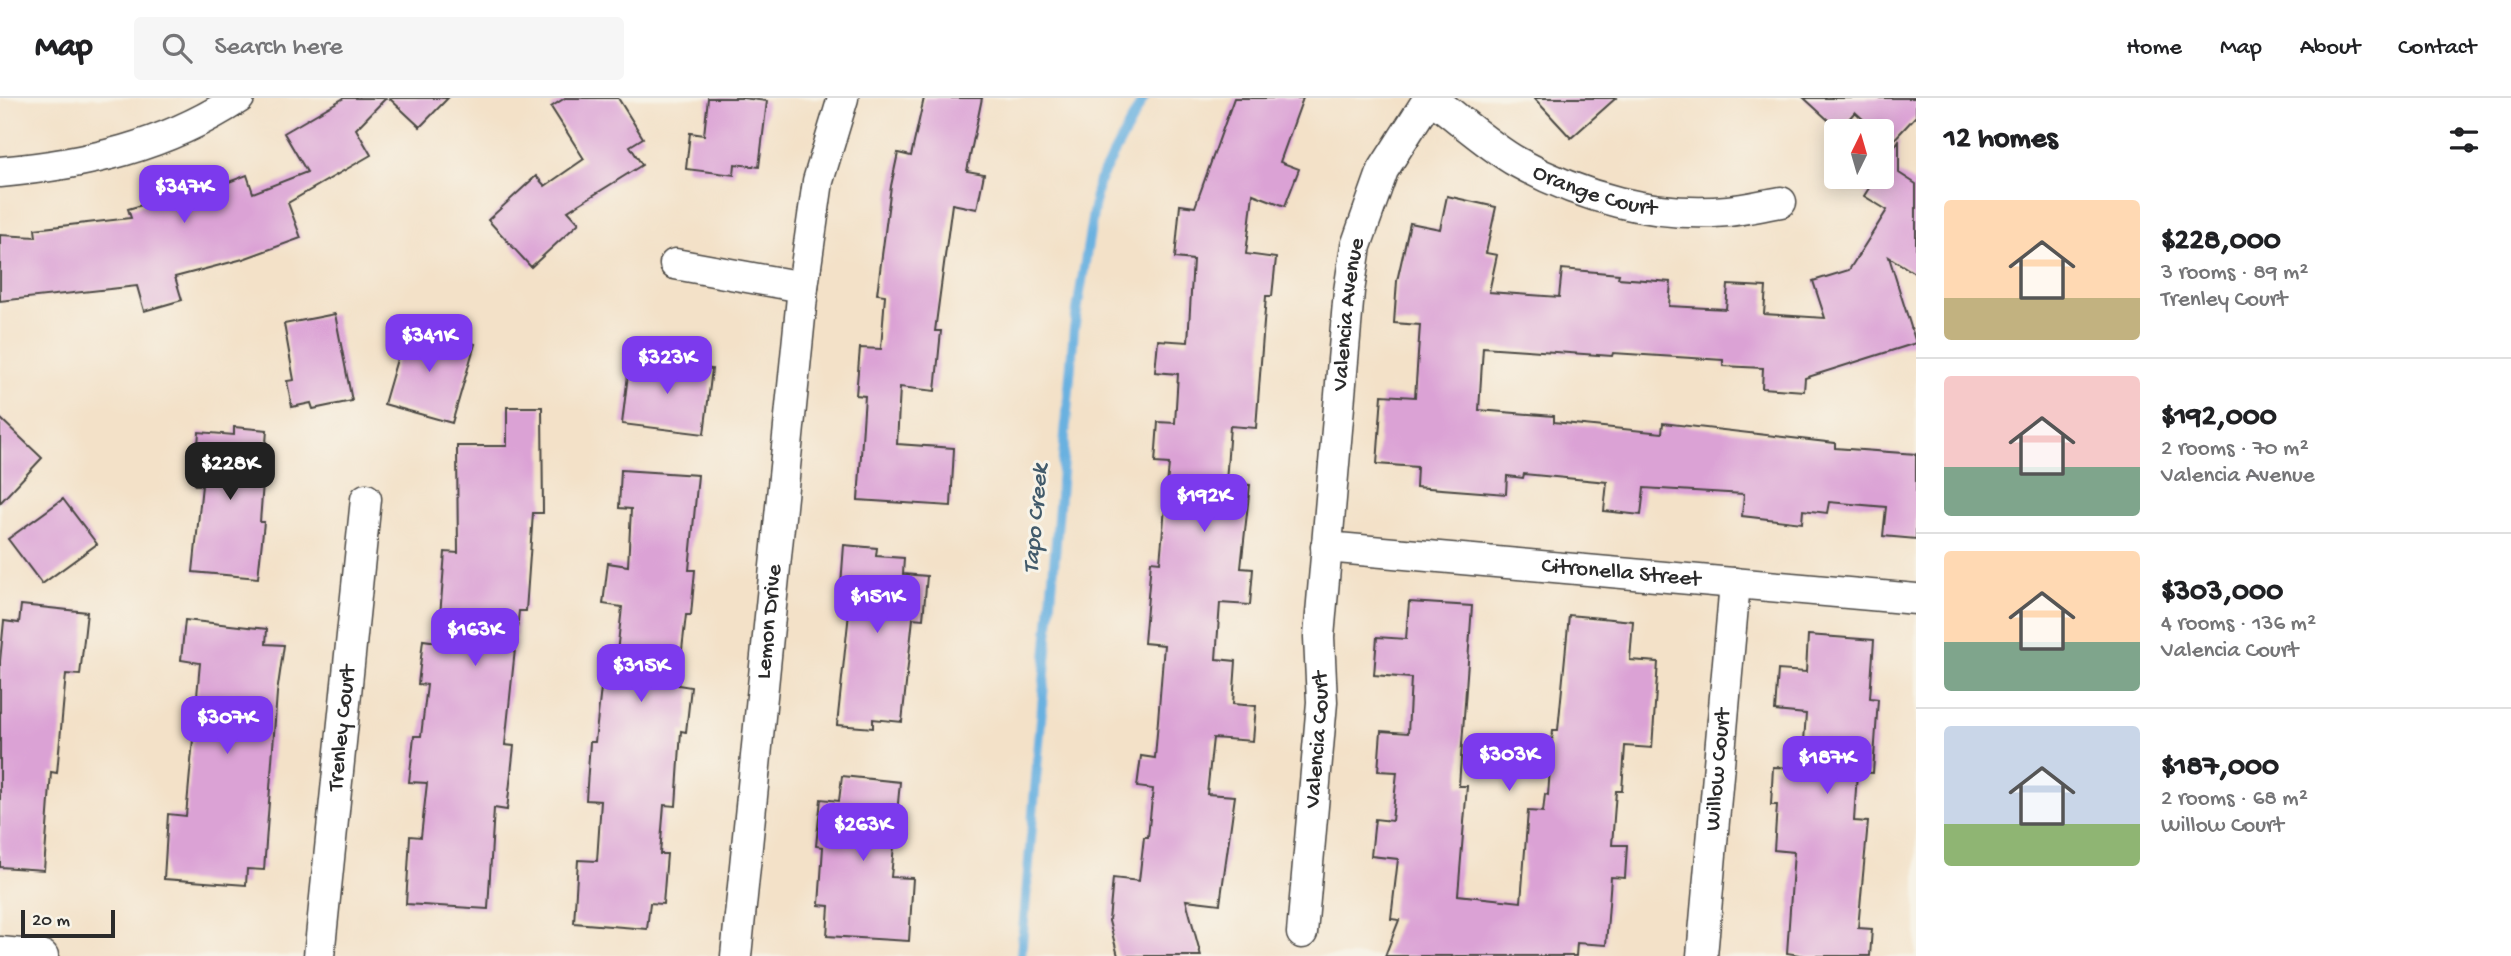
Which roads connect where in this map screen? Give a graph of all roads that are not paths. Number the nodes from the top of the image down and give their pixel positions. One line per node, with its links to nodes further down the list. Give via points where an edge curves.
1 (239, 98): 4 (street, via 170,136 125,151 57,167)
2 (844, 98): 7 (street, Lemon Drive, via 818,181)
3 (1430, 98): 5 (street, Orange Court, via 1516,161 1591,195 1683,212); 9 (street, Valencia Avenue, via 1383,170 1356,246)
4 (0, 172)
5 (1781, 202)
6 (675, 264): 7 (street)
7 (803, 287): 16 (street, Lemon Drive)
8 (366, 499): 15 (street, Trenley Court)
9 (1326, 547): 10 (street, Citronella Street); 12 (street, Valencia Court, via 1319,637 1322,702)
10 (1735, 583): 11 (street, Citronella Street); 17 (street, Willow Court)
11 (1916, 599)
12 (1302, 933)
13 (0, 952): 14 (street)
14 (43, 956)
15 (319, 956)
16 (736, 956)
17 (1702, 956)

